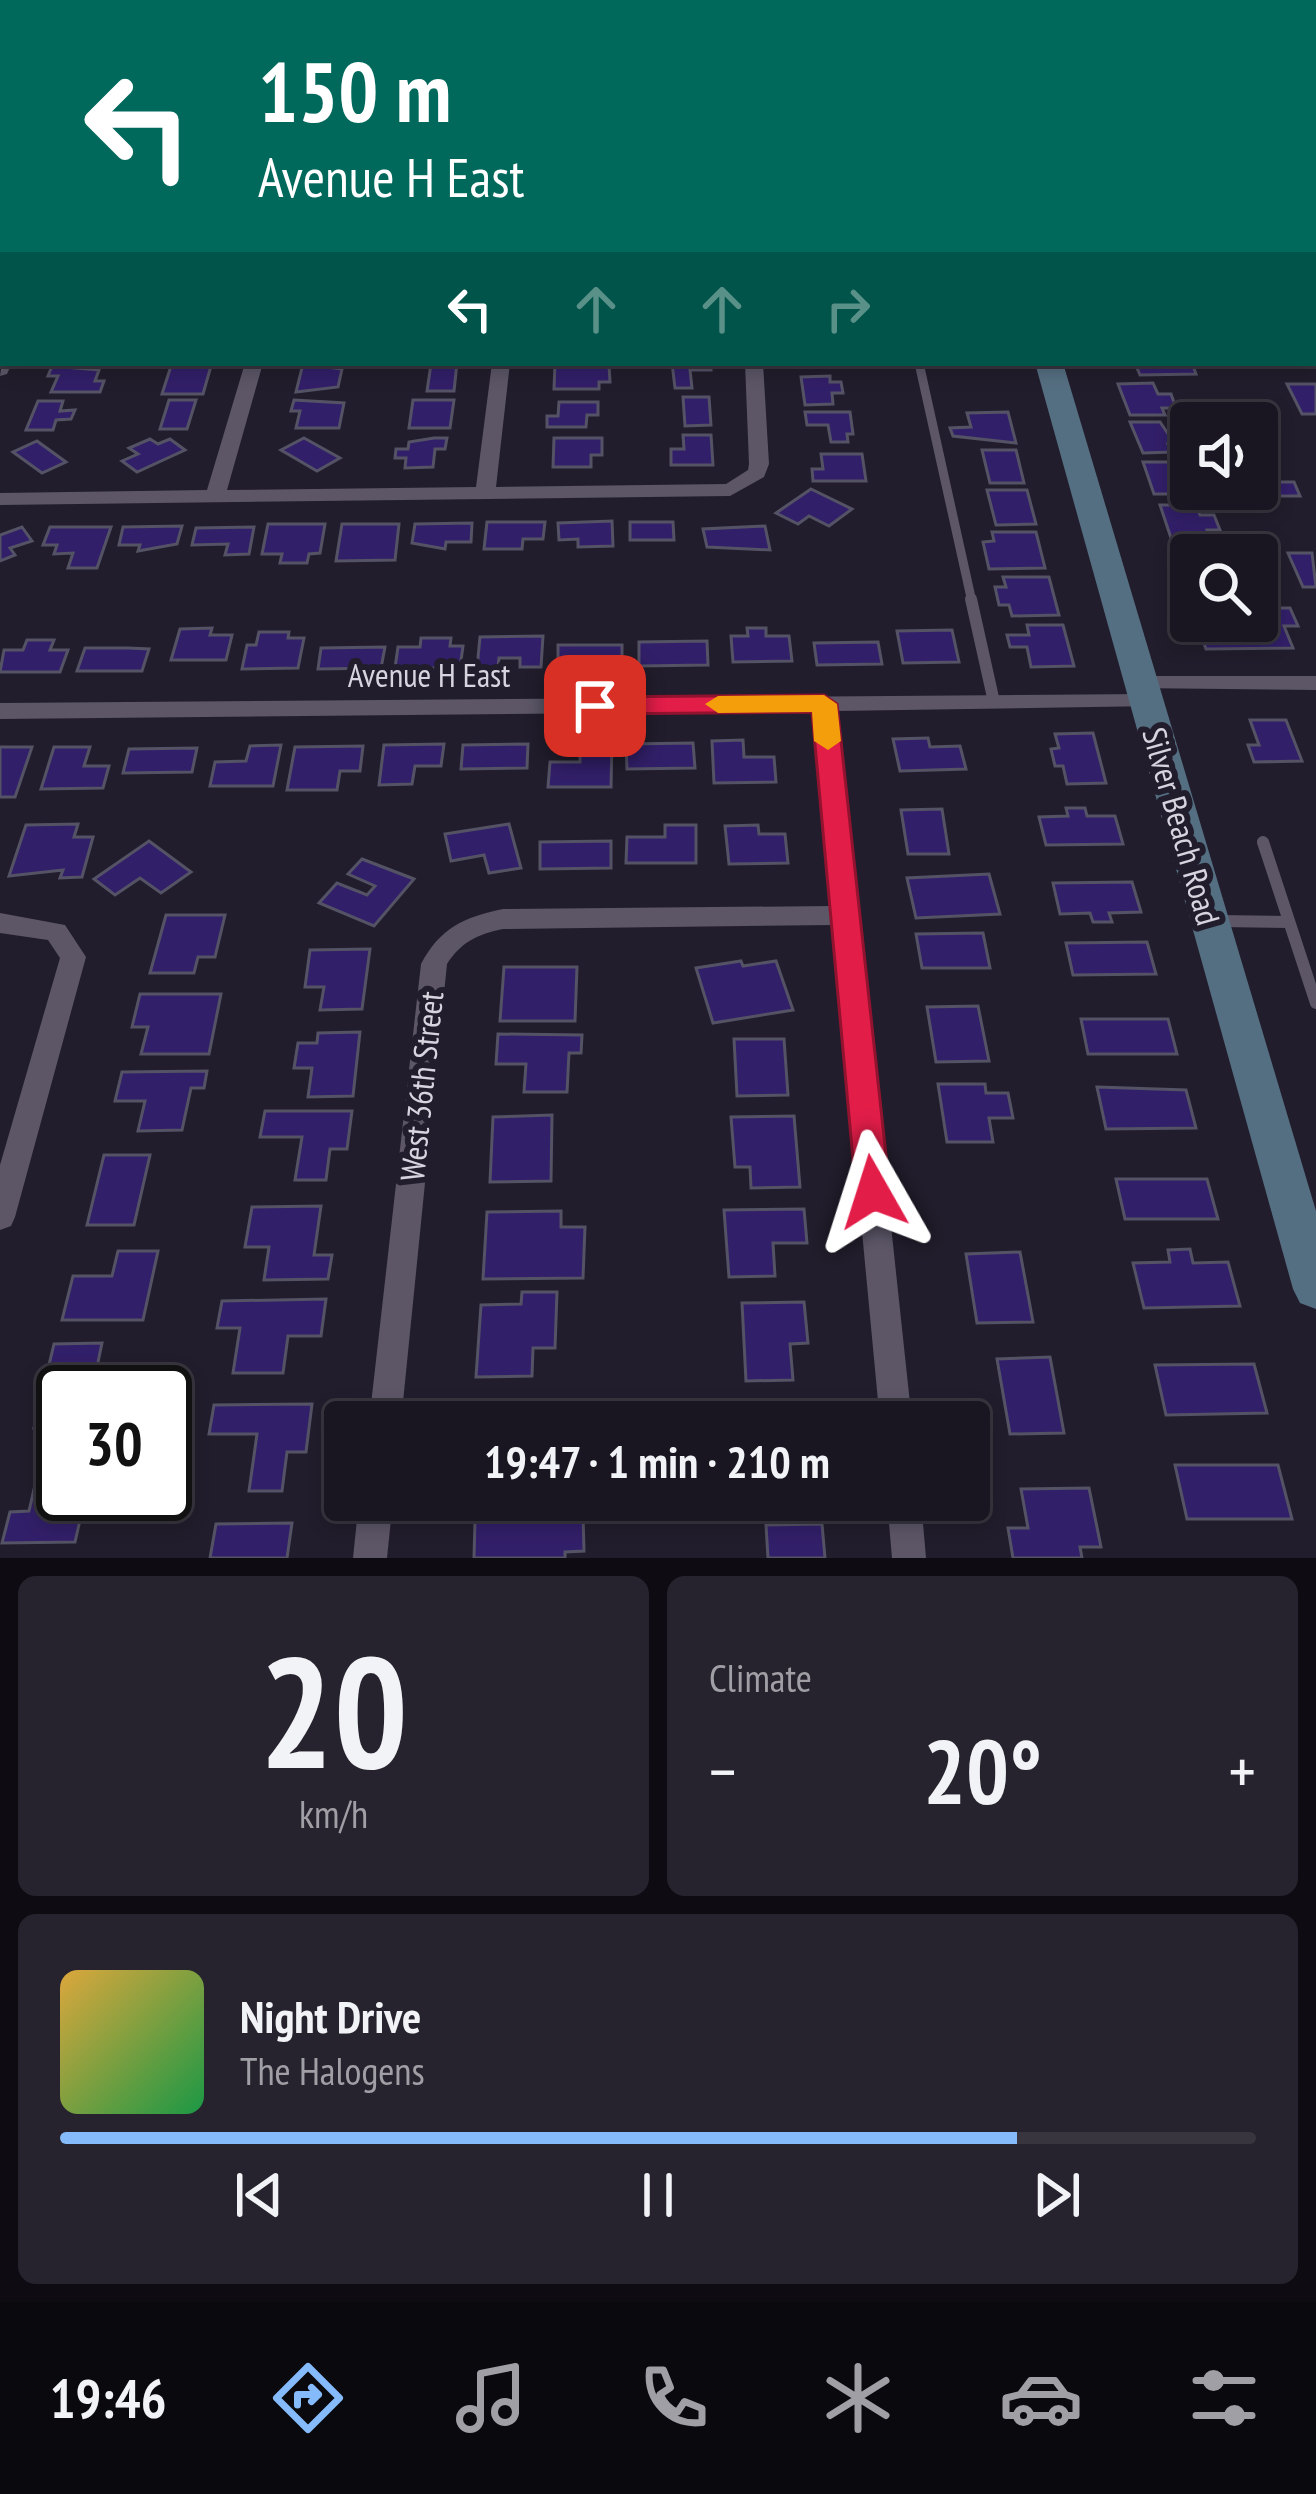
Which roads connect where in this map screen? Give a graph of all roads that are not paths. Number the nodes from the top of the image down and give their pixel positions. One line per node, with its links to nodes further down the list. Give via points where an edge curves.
1 (253, 366): 7 (street)
2 (501, 366): 6 (street)
3 (754, 366): 6 (street, via 759,464 743,485)
4 (920, 366): 11 (lane)
5 (1050, 366): 10 (street, Silver Beach Road)
6 (485, 495): 7 (street)
7 (215, 497): 8 (street)
8 (0, 499)
9 (1316, 683): 10 (street, Avenue H East)
10 (1144, 692): 11 (street, Avenue H East); 16 (street, Silver Beach Road)
11 (994, 702): 12 (street, Avenue H East)
12 (824, 704): 13 (street, Avenue H East); 15 (street)
13 (0, 711)
14 (1263, 842): 17 (lane)
15 (845, 915): 22 (street, West 36th Street, via 503,919 470,925 441,948); 23 (street)
16 (1210, 921): 17 (lane); 21 (street, Silver Beach Road)
17 (1289, 922): 19 (lane)
18 (0, 923): 20 (street, via 56,932 73,957)
19 (1316, 1003)
20 (0, 1217)
21 (1316, 1289)
22 (387, 1401)
23 (894, 1401)
24 (374, 1521): 26 (street)
25 (906, 1521): 27 (street)
26 (370, 1558)
27 (909, 1558)

